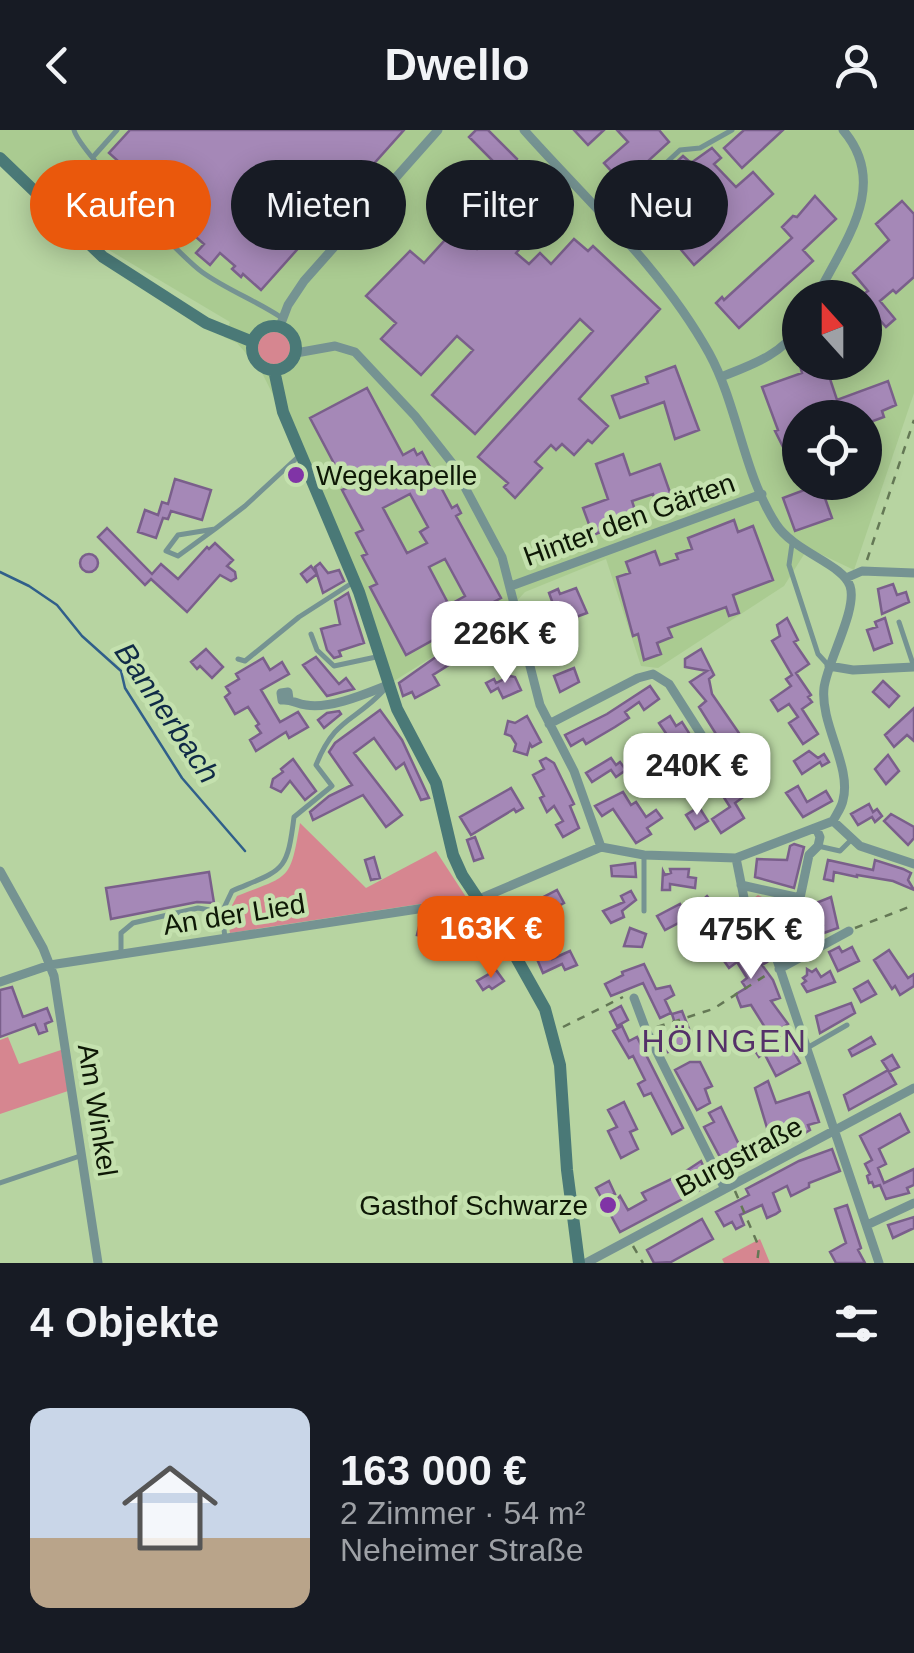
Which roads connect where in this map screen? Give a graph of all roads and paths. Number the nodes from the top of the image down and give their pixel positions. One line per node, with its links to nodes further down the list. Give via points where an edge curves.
1 (74, 130): 7 (lane)
2 (117, 130): 7 (lane)
3 (438, 130): 13 (street, via 329,251)
4 (524, 130): 10 (street)
5 (732, 130): 9 (lane)
6 (842, 130): 12 (street, via 861,158 864,196)
7 (93, 157): 13 (lane, via 202,273)
8 (0, 158): 14 (main road, via 103,258 206,323)
9 (669, 160)
10 (594, 205)
11 (633, 250): 18 (street, via 679,304)
12 (824, 280)
13 (281, 322): 14 (main road, via 263,328); 16 (main road, via 294,337)
14 (253, 342): 17 (main road, via 255,359)
15 (782, 346): 18 (street)
16 (296, 353): 17 (main road); 28 (street, via 341,346 364,359 452,464)
17 (274, 370): 20 (main road)
18 (721, 378): 21 (street)
19 (914, 420): 24 (path)
20 (302, 454): 22 (lane); 27 (main road)
21 (762, 494): 23 (street); 28 (street, Hinter den Gärten)
22 (214, 529): 22 (lane, via 178,535 166,551 178,556)
23 (792, 544): 26 (street); 33 (lane, via 790,565 818,654)
24 (862, 570): 25 (street); 26 (street)
25 (914, 573)
26 (846, 578): 33 (street, via 852,593)
27 (354, 581): 31 (main road); 32 (lane, via 245,661)
28 (511, 586): 37 (street)
29 (899, 622): 34 (lane)
30 (311, 634): 31 (lane, via 334,666)
31 (379, 656): 35 (main road)
32 (238, 659)
33 (829, 666): 34 (street); 39 (street, via 824,703 844,799)
34 (914, 667)
35 (388, 686): 36 (street, via 326,704); 50 (main road, via 432,771 453,855); 53 (lane, via 327,739 316,765 332,786 294,817 280,870 232,891)
36 (290, 699)
37 (549, 724): 38 (street, via 653,674 669,684); 42 (street)
38 (704, 739)
39 (833, 821): 40 (street); 41 (street)
40 (816, 828): 43 (street); 45 (street)
41 (851, 840): 43 (lane, via 840,851); 46 (street)
42 (601, 846): 44 (street); 50 (street, An der Lied)
43 (818, 846): 49 (street, via 809,855)
44 (644, 856): 45 (street); 52 (lane)
45 (736, 858): 48 (street)
46 (914, 864)
47 (0, 871): 61 (street, Am Winkel)
48 (741, 885): 49 (street); 56 (street)
49 (800, 898): 54 (path)
50 (477, 900): 57 (street, An der Lied); 67 (main road, via 534,986)
51 (914, 905): 55 (path)
52 (644, 911)
53 (222, 912): 57 (lane); 59 (lane, via 198,908 133,924 120,933)
54 (795, 924): 56 (path); 58 (path, via 814,921); 60 (path)
55 (852, 929): 58 (street)
56 (765, 933): 62 (street)
57 (226, 939): 59 (street, An der Lied)
58 (822, 946): 60 (street)
59 (122, 954): 61 (street, An der Lied)
60 (794, 961): 62 (street)
61 (50, 965): 63 (street, An der Lied); 71 (street, Am Winkel)
62 (779, 970): 66 (path, via 713,1009); 68 (street)
63 (0, 982)
64 (634, 998): 66 (street); 67 (path, via 623,997)
65 (847, 1025): 68 (lane)
66 (646, 1030): 73 (street)
67 (553, 1032): 78 (main road)
68 (807, 1048): 70 (street)
69 (914, 1088): 70 (street, Burgstraße)
70 (835, 1130): 73 (street, Burgstraße); 75 (street)
71 (82, 1155): 72 (lane); 77 (street, Am Winkel)
72 (0, 1183)
73 (729, 1188): 76 (street, Burgstraße); 80 (path, via 757,1240)
74 (914, 1203): 75 (street)
75 (867, 1225): 81 (street)
76 (630, 1240): 78 (street, Burgstraße); 79 (path)
77 (98, 1263)
78 (583, 1263)
79 (643, 1263)
80 (758, 1263)
81 (879, 1263)

